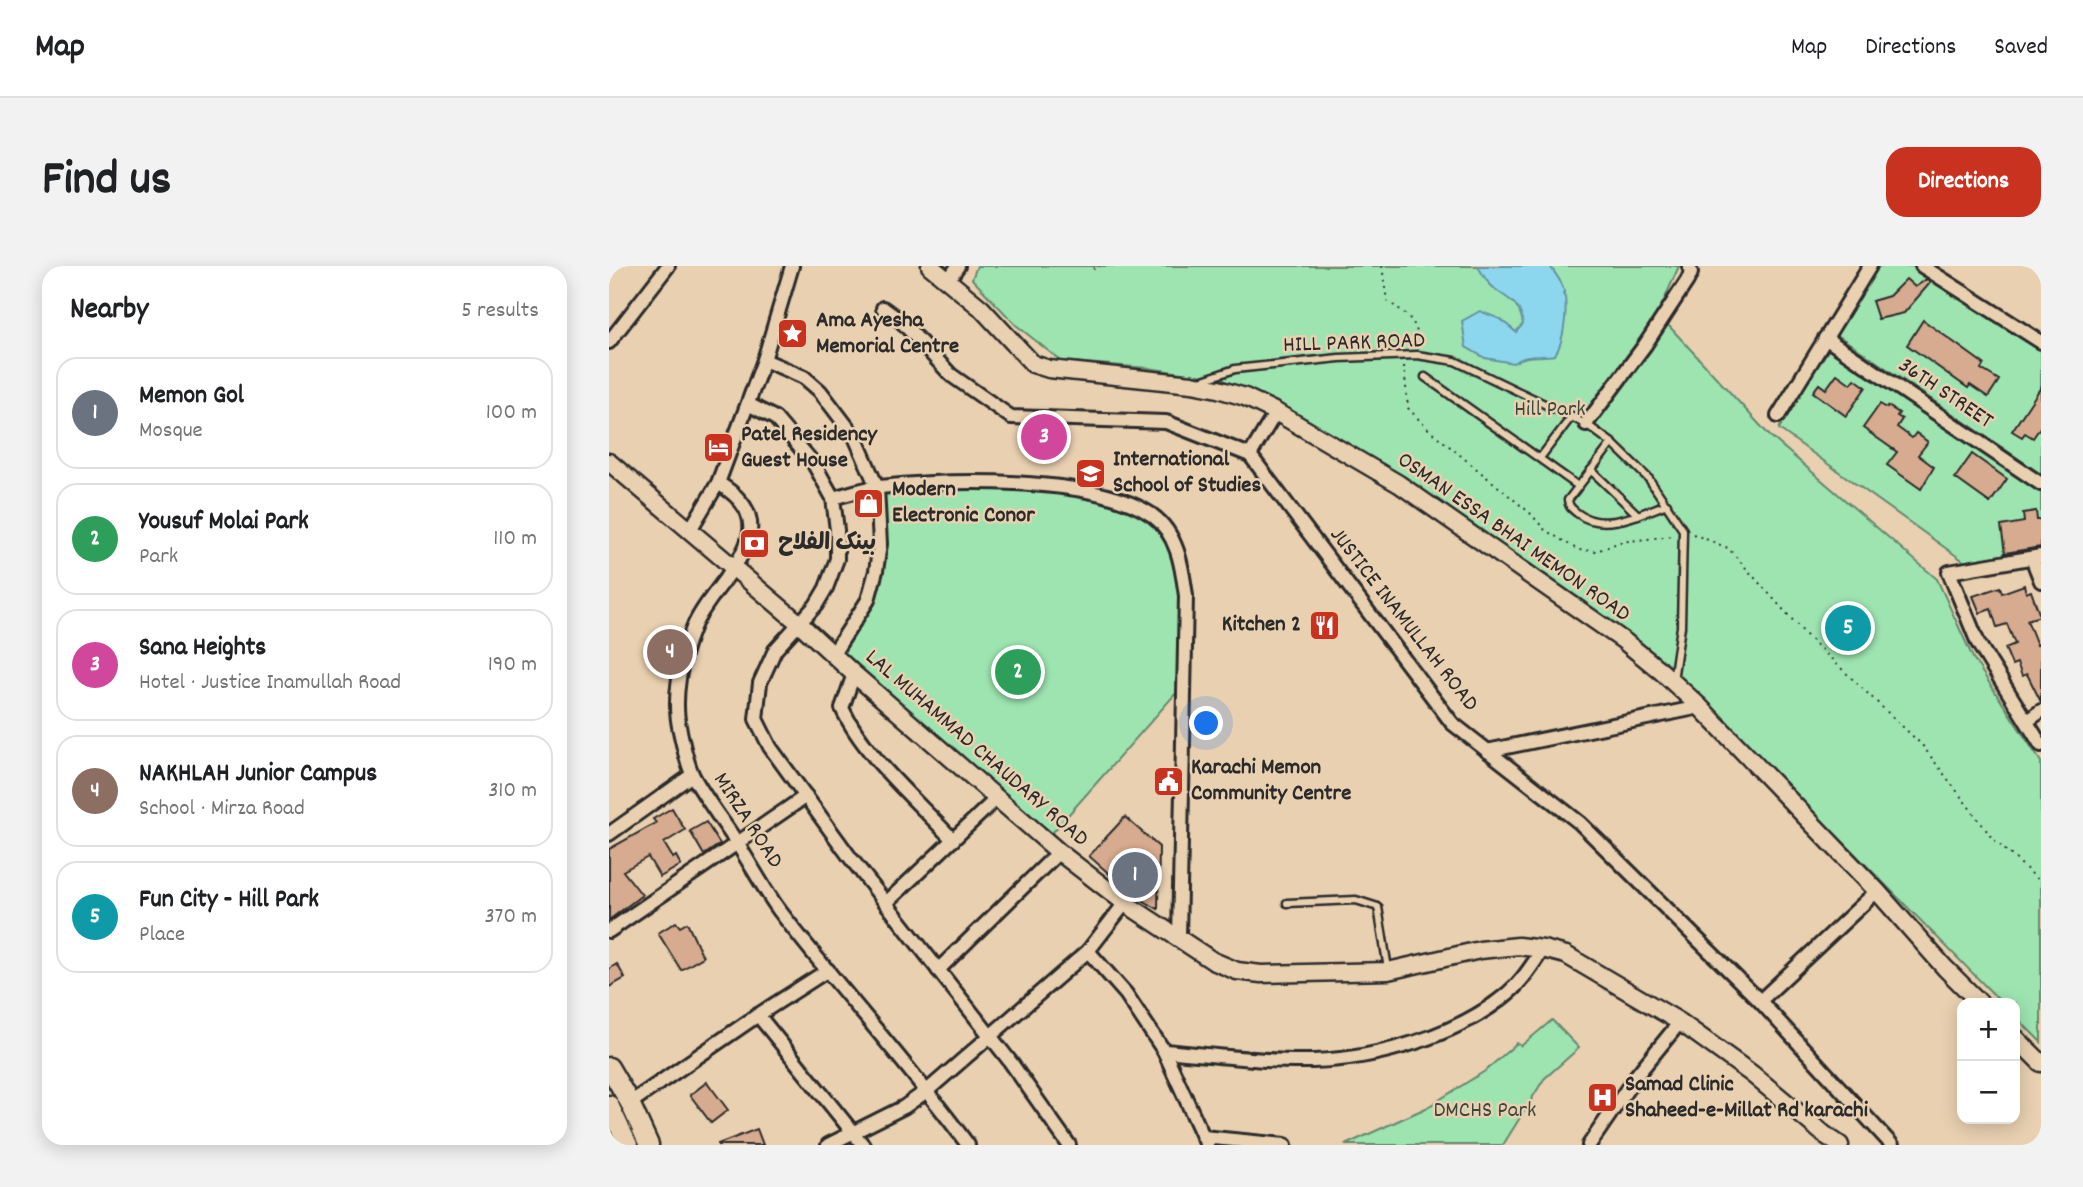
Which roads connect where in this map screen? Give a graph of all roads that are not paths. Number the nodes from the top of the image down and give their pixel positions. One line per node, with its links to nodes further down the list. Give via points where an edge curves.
1 (668, 266): 10 (street)
2 (792, 266): 12 (street)
3 (930, 266): 7 (street, OSMAN ESSA BHAI MEMON ROAD)
4 (1689, 266): 19 (street, via 1687,281)
5 (1870, 266): 9 (street)
6 (1922, 266): 11 (street)
7 (954, 273): 14 (street, OSMAN ESSA BHAI MEMON ROAD, via 1033,364)
8 (883, 308): 21 (street, via 951,375 1011,417 1166,422)
9 (1825, 338): 18 (street); 26 (street, 36TH STREET)
10 (609, 342)
11 (2041, 342)
12 (764, 360): 15 (street); 28 (street, via 804,377 820,391 855,437)
13 (1425, 377): 22 (lane)
14 (1192, 384): 16 (street, OSMAN ESSA BHAI MEMON ROAD, via 1245,397); 17 (lane, HILL PARK ROAD, via 1235,369 1417,355 1454,362)
15 (748, 404): 25 (street); 29 (street, via 775,418 796,440)
16 (1276, 412): 21 (street); 39 (street, OSMAN ESSA BHAI MEMON ROAD, via 1399,484)
17 (1572, 416): 19 (lane, HILL PARK ROAD); 22 (lane)
18 (1778, 416)
19 (1586, 424): 20 (lane, HILL PARK ROAD)
20 (1612, 443): 24 (lane); 30 (lane, HILL PARK ROAD)
21 (1250, 455): 44 (street, JUSTICE INAMULLAH ROAD, via 1452,723)
22 (1540, 458): 27 (lane)
23 (609, 462): 32 (street, LAL MUHAMMAD CHAUDARY ROAD)
24 (1591, 470): 27 (lane); 31 (lane)
25 (718, 484): 32 (street); 34 (street, MIRZA ROAD, via 741,503 751,523 749,542)
26 (2041, 484)
27 (1579, 486): 31 (lane, via 1568,500 1581,516 1601,522)
28 (877, 487): 29 (street); 37 (street, via 880,544 876,571 868,600); 57 (street, via 976,481 1100,494 1152,516 1168,531 1180,558 1187,596)
29 (833, 498): 36 (street, via 837,559 816,606)
30 (1667, 504): 31 (lane); 39 (lane, HILL PARK ROAD, via 1683,530 1681,627)
31 (1637, 515)
32 (690, 530): 34 (street, LAL MUHAMMAD CHAUDARY ROAD)
33 (2037, 557): 35 (street); 42 (street, via 1949,572 1978,643)
34 (734, 568): 36 (street, LAL MUHAMMAD CHAUDARY ROAD); 45 (street, MIRZA ROAD, via 693,627 678,680 679,728)
35 (2041, 581)
36 (800, 624): 37 (street, LAL MUHAMMAD CHAUDARY ROAD); 46 (street, via 775,650 760,683 756,719 770,747)
37 (833, 654): 38 (street, LAL MUHAMMAD CHAUDARY ROAD)
38 (854, 674): 47 (street, LAL MUHAMMAD CHAUDARY ROAD); 49 (street, via 842,708 850,724)
39 (1673, 681): 40 (street, OSMAN ESSA BHAI MEMON ROAD)
40 (1700, 706): 44 (street); 52 (street, OSMAN ESSA BHAI MEMON ROAD)
41 (2041, 711): 42 (street)
42 (2027, 721): 43 (street)
43 (2041, 744)
44 (1487, 751): 64 (street, JUSTICE INAMULLAH ROAD, via 1580,823)
45 (692, 775): 48 (street); 50 (street, MIRZA ROAD)
46 (806, 796): 50 (street); 53 (street)
47 (997, 798): 49 (street); 51 (street, LAL MUHAMMAD CHAUDARY ROAD)
48 (609, 834)
49 (953, 840): 53 (street)
50 (737, 844): 56 (street); 60 (street, MIRZA ROAD, via 778,908)
51 (1059, 852): 54 (street, LAL MUHAMMAD CHAUDARY ROAD); 61 (street)
52 (1877, 891): 63 (street, OSMAN ESSA BHAI MEMON ROAD); 64 (street)
53 (886, 903): 61 (street)
54 (1125, 903): 57 (street, LAL MUHAMMAD CHAUDARY ROAD); 59 (street)
55 (1287, 903): 62 (lane, via 1356,900 1378,907)
56 (609, 931)
57 (1179, 937): 62 (street, LAL MUHAMMAD CHAUDARY ROAD, via 1213,961 1237,971)
58 (1543, 949): 62 (street, LAL MUHAMMAD CHAUDARY ROAD, via 1480,950); 66 (street, LAL MUHAMMAD CHAUDARY ROAD, via 1566,955); 69 (street, via 1506,995 1455,1026 1411,1044 1358,1057 1311,1061)
59 (1088, 951): 67 (street); 69 (street, via 1126,994)
60 (828, 970): 65 (street); 72 (street, MIRZA ROAD)
61 (938, 970): 67 (street)
62 (1388, 971)
63 (1975, 998)
64 (1760, 1001): 77 (street, JUSTICE INAMULLAH ROAD)
65 (758, 1014): 73 (street); 75 (street)
66 (1680, 1023): 85 (street, via 1636,1076); 86 (street, LAL MUHAMMAD CHAUDARY ROAD)
67 (990, 1037): 72 (street); 83 (street)
68 (2020, 1042): 70 (street)
69 (1164, 1052): 76 (street)
70 (2041, 1063)
71 (609, 1067): 73 (main road)
72 (928, 1090): 75 (street); 82 (street, MIRZA ROAD)
73 (630, 1103): 79 (main road)
74 (609, 1105): 78 (main road)
75 (855, 1133): 80 (street); 81 (street)
76 (1205, 1141): 84 (street)
77 (1888, 1144)
78 (628, 1145)
79 (649, 1145)
80 (828, 1145)
81 (863, 1145)
82 (968, 1145)
83 (1069, 1145)
84 (1285, 1145)
85 (1589, 1145)
86 (1840, 1145)

